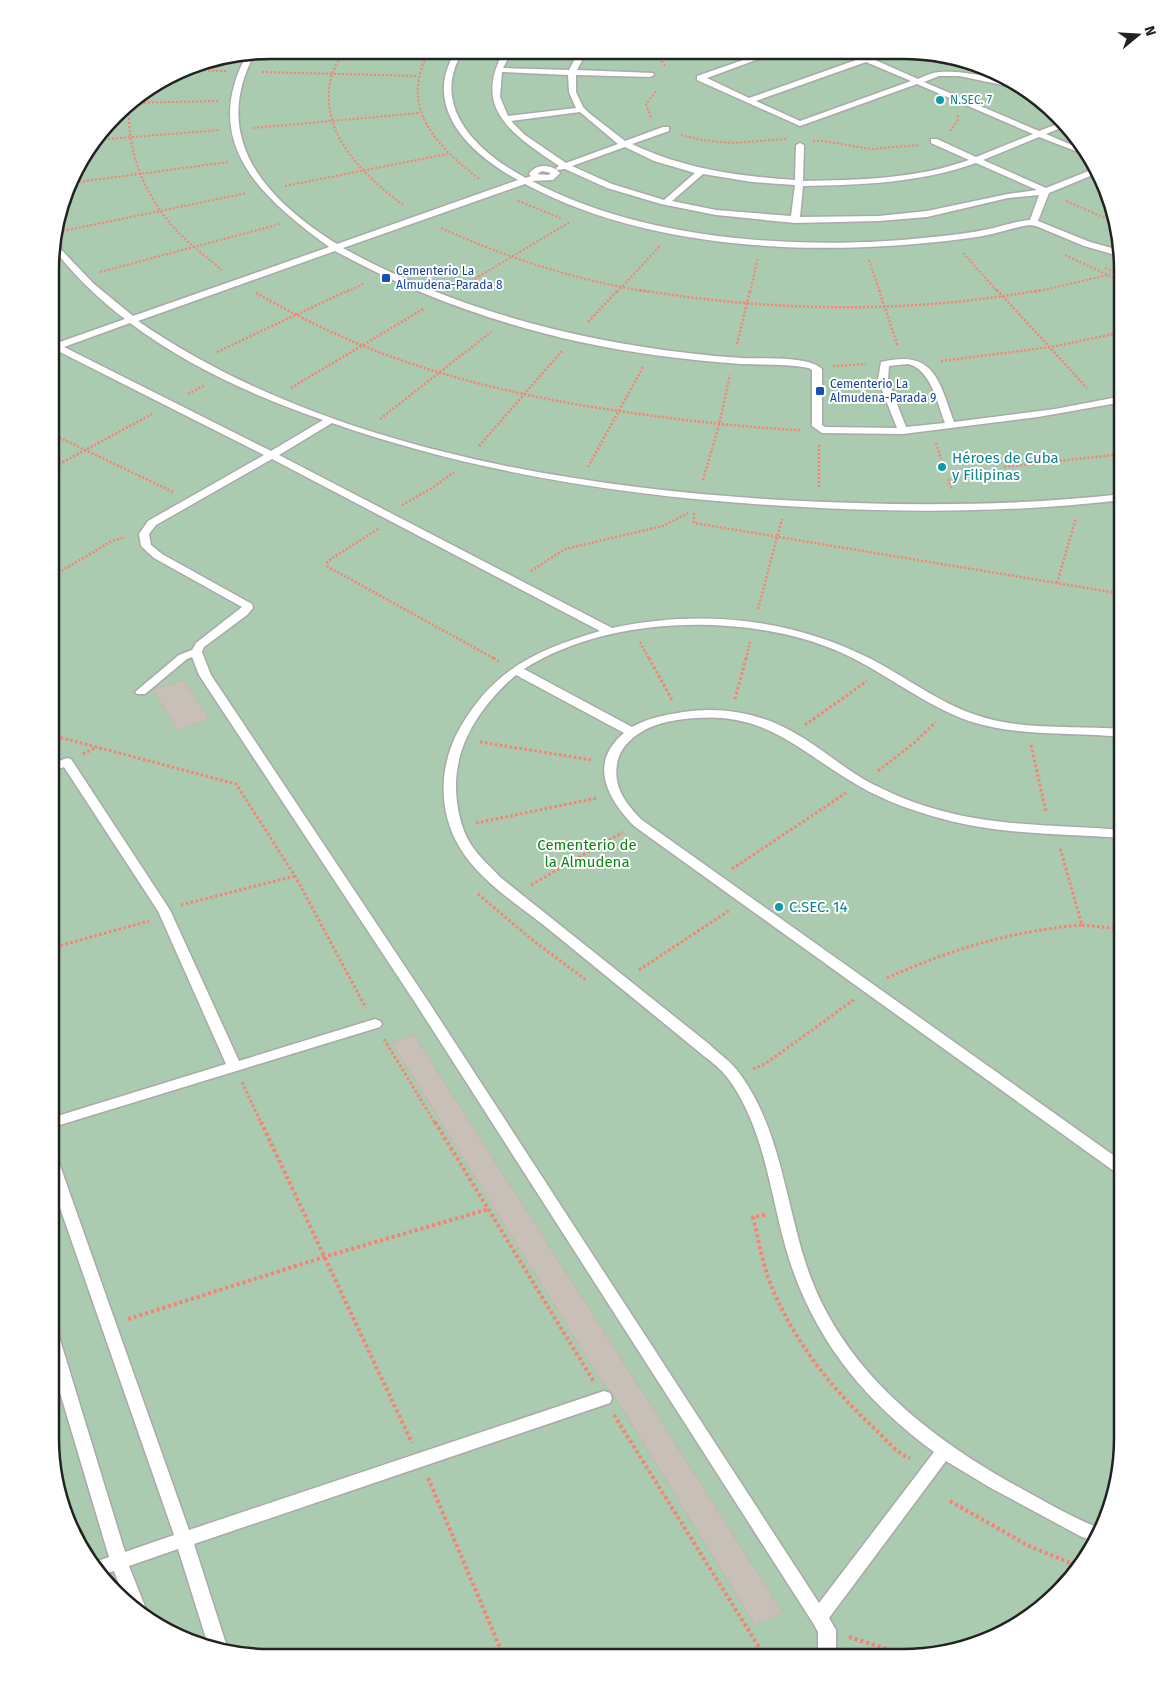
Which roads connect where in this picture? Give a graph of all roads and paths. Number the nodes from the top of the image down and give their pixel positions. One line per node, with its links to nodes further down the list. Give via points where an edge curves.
1 (339, 59): 12 (path)
2 (454, 59): 47 (lane, via 446,80 450,110 459,128 476,148)
3 (504, 59): 8 (lane)
4 (577, 59): 11 (lane)
5 (756, 59): 20 (lane, via 700,78)
6 (866, 59): 17 (lane); 20 (lane)
7 (248, 60): 10 (lane)
8 (498, 70): 11 (lane); 26 (lane, via 495,94)
9 (201, 71): 10 (path)
10 (242, 72): 12 (path); 19 (lane)
11 (570, 73): 13 (lane); 22 (lane)
12 (331, 74): 14 (path); 27 (path, via 328,97)
13 (650, 75): 30 (path, via 667,83 655,91 646,104 650,116)
14 (418, 76)
15 (987, 77): 16 (lane)
16 (983, 80): 17 (lane, via 947,73); 18 (lane)
17 (918, 81): 20 (lane, via 800,124); 31 (lane)
18 (1003, 84)
19 (235, 100): 21 (path); 29 (lane)
20 (750, 100)
21 (140, 103)
22 (580, 110): 26 (lane); 35 (lane, via 593,124)
23 (958, 112): 34 (path, via 955,126)
24 (420, 113): 27 (path)
25 (128, 114): 32 (path)
26 (506, 119): 41 (lane, via 530,144)
27 (332, 122): 29 (path); 42 (path, via 342,145)
28 (1057, 126): 31 (lane)
29 (233, 129): 32 (path); 40 (lane)
30 (666, 129): 35 (lane); 36 (path, via 709,141 740,143 782,137)
31 (1040, 133): 37 (lane); 39 (lane)
32 (129, 138): 33 (path); 45 (path)
33 (103, 140)
34 (934, 141): 36 (path, via 890,149 816,140); 39 (lane)
35 (624, 145): 41 (lane); 43 (lane, via 651,157)
36 (800, 145): 48 (lane)
37 (1077, 150)
38 (447, 154): 42 (path)
39 (975, 159): 48 (lane, via 895,180); 50 (lane)
40 (245, 160): 45 (path); 49 (lane)
41 (564, 167): 47 (lane, via 554,170 553,177 536,177); 51 (lane, via 611,187)
42 (361, 170): 49 (path); 53 (path)
43 (702, 171): 48 (lane); 51 (lane)
44 (1090, 173): 50 (lane)
45 (139, 174): 46 (path); 52 (path)
46 (78, 182)
47 (522, 182): 53 (lane); 58 (lane, via 608,216 680,232 755,243 859,246 987,232)
48 (799, 184): 56 (lane)
49 (265, 190): 52 (path); 55 (lane)
50 (1045, 191): 54 (path); 56 (lane, via 1006,196 928,214 853,220); 58 (lane)
51 (666, 202): 56 (lane, via 732,215)
52 (162, 211): 59 (path); 61 (path)
53 (421, 218): 62 (lane); 67 (path)
54 (1108, 219)
55 (295, 220): 61 (path); 62 (lane)
56 (796, 220)
57 (570, 222): 67 (path)
58 (1033, 223): 64 (lane)
59 (63, 231)
60 (662, 245): 74 (path)
61 (194, 247): 71 (path); 73 (path)
62 (337, 248): 69 (lane); 73 (lane)
63 (963, 252): 76 (path)
64 (1113, 252)
65 (1064, 255): 70 (path)
66 (59, 256): 71 (lane, via 62,262)
67 (511, 258): 74 (path); 75 (path)
68 (871, 265): 77 (path)
69 (384, 274): 75 (lane); 78 (path)
70 (1108, 275): 72 (path); 76 (path)
71 (83, 277): 79 (lane)
72 (1114, 278)
73 (237, 283): 78 (path); 79 (lane)
74 (620, 288): 77 (path, via 747,305); 82 (path)
75 (442, 298): 80 (lane); 84 (path)
76 (1006, 298): 77 (path); 85 (path)
77 (887, 310): 88 (path)
78 (297, 314): 84 (path); 89 (path)
79 (131, 320): 83 (lane); 89 (lane)
80 (507, 320): 82 (lane); 93 (path)
81 (1114, 334): 85 (path)
82 (575, 337): 87 (lane); 95 (path)
83 (59, 344)
84 (362, 345): 93 (path); 96 (path)
85 (1051, 347): 90 (path); 98 (path)
86 (59, 349): 99 (lane)
87 (652, 352): 92 (lane); 100 (path)
88 (902, 361): 90 (lane); 91 (lane)
89 (197, 362): 94 (lane)
90 (918, 363): 103 (lane, via 929,374)
91 (884, 364): 92 (path); 105 (lane, via 883,380)
92 (812, 366): 104 (lane, via 817,372 817,426)
93 (440, 372): 95 (path); 106 (path)
94 (223, 375): 96 (lane); 99 (path)
95 (524, 394): 100 (path); 113 (path)
96 (273, 398): 102 (lane)
97 (1114, 401): 98 (lane)
98 (1101, 404): 101 (path); 103 (lane)
99 (169, 405): 109 (path); 111 (lane)
100 (617, 412): 104 (path, via 720,424); 117 (path)
101 (1114, 417)
102 (329, 421): 106 (lane); 111 (lane)
103 (950, 425): 105 (lane)
104 (822, 430): 105 (lane); 122 (path, via 818,434)
105 (903, 431)
106 (364, 432): 113 (lane)
107 (59, 438): 109 (path)
108 (934, 440): 112 (path)
109 (84, 450): 114 (path); 120 (path)
110 (1114, 455): 115 (path)
111 (270, 456): 120 (lane); 124 (lane)
112 (942, 459)
113 (467, 461): 117 (lane); 124 (path)
114 (59, 464)
115 (1004, 467)
116 (948, 479): 118 (path)
117 (580, 482): 122 (lane, via 662,494)
118 (954, 495)
119 (1114, 498): 121 (lane)
120 (192, 500): 131 (lane, via 152,522 144,534 146,546 158,556 240,599 248,608 206,639)
121 (1080, 503): 122 (lane, via 995,508); 128 (path)
122 (819, 505)
123 (695, 510): 127 (path, via 663,526 565,549)
124 (391, 516): 127 (lane); 132 (path, via 331,558 328,567)
125 (112, 542): 126 (path)
126 (59, 572)
127 (514, 581): 130 (lane)
128 (1057, 583)
129 (632, 627): 130 (lane); 133 (lane, via 710,621 758,625 818,640); 136 (path)
130 (609, 631): 132 (lane, via 562,646)
131 (196, 652): 134 (lane, via 183,657); 186 (lane, via 205,675)
132 (516, 670): 138 (lane); 142 (lane, via 490,692)
133 (882, 670): 135 (lane); 140 (path)
134 (141, 692)
135 (952, 709): 137 (lane, via 988,722); 145 (path)
136 (680, 716): 138 (lane, via 648,724); 140 (lane, via 701,713 743,716)
137 (1029, 727): 139 (lane); 149 (path, via 1032,755)
138 (632, 732): 143 (lane, via 613,754)
139 (1114, 732)
140 (790, 735): 145 (lane)
141 (59, 736): 152 (path, via 236,784)
142 (460, 738): 143 (path); 148 (lane, via 449,781)
143 (612, 763): 146 (lane, via 610,772)
144 (59, 765): 155 (lane, via 67,762)
145 (862, 783): 149 (lane, via 889,797 957,819); 151 (path)
146 (615, 794): 147 (lane); 148 (path)
147 (638, 823): 153 (path); 154 (lane)
148 (457, 827): 153 (lane, via 466,846)
149 (1052, 829): 150 (lane); 157 (path)
150 (1114, 833)
151 (738, 864)
152 (295, 876): 155 (path); 164 (path)
153 (513, 896): 162 (lane)
154 (745, 900): 162 (path); 163 (lane)
155 (164, 910): 165 (lane)
156 (147, 921): 159 (path)
157 (1082, 925): 158 (path); 163 (path, via 1026,931 950,950 887,978)
158 (1114, 928)
159 (59, 946)
160 (562, 964): 161 (path)
161 (590, 982)
162 (622, 982): 166 (lane, via 704,1048)
163 (871, 990): 166 (path, via 765,1064); 168 (lane)
164 (375, 1024): 165 (lane); 170 (path)
165 (235, 1068): 167 (lane); 172 (path)
166 (733, 1076): 176 (lane, via 758,1119 799,1264 824,1325 861,1377 900,1418)
167 (59, 1120)
168 (1114, 1164)
169 (59, 1182): 173 (lane)
170 (489, 1210): 172 (path); 175 (path)
171 (753, 1217): 178 (path, via 772,1286 798,1339 830,1384 875,1432)
172 (324, 1257): 173 (path); 177 (path)
173 (110, 1324): 181 (lane)
174 (59, 1363): 182 (lane)
175 (604, 1398): 177 (lane); 189 (path)
176 (943, 1452): 180 (lane, via 1007,1491); 186 (lane)
177 (420, 1460): 181 (lane); 188 (path)
178 (909, 1460)
179 (950, 1500): 183 (path, via 1029,1546)
180 (1092, 1533)
181 (184, 1540): 182 (lane); 187 (lane)
182 (118, 1561): 184 (lane); 185 (lane)
183 (1073, 1564)
184 (102, 1567)
185 (133, 1599)
186 (823, 1624): 190 (lane); 191 (path)
187 (216, 1642)
188 (501, 1649)
189 (760, 1649)
190 (826, 1649)
191 (891, 1649)

